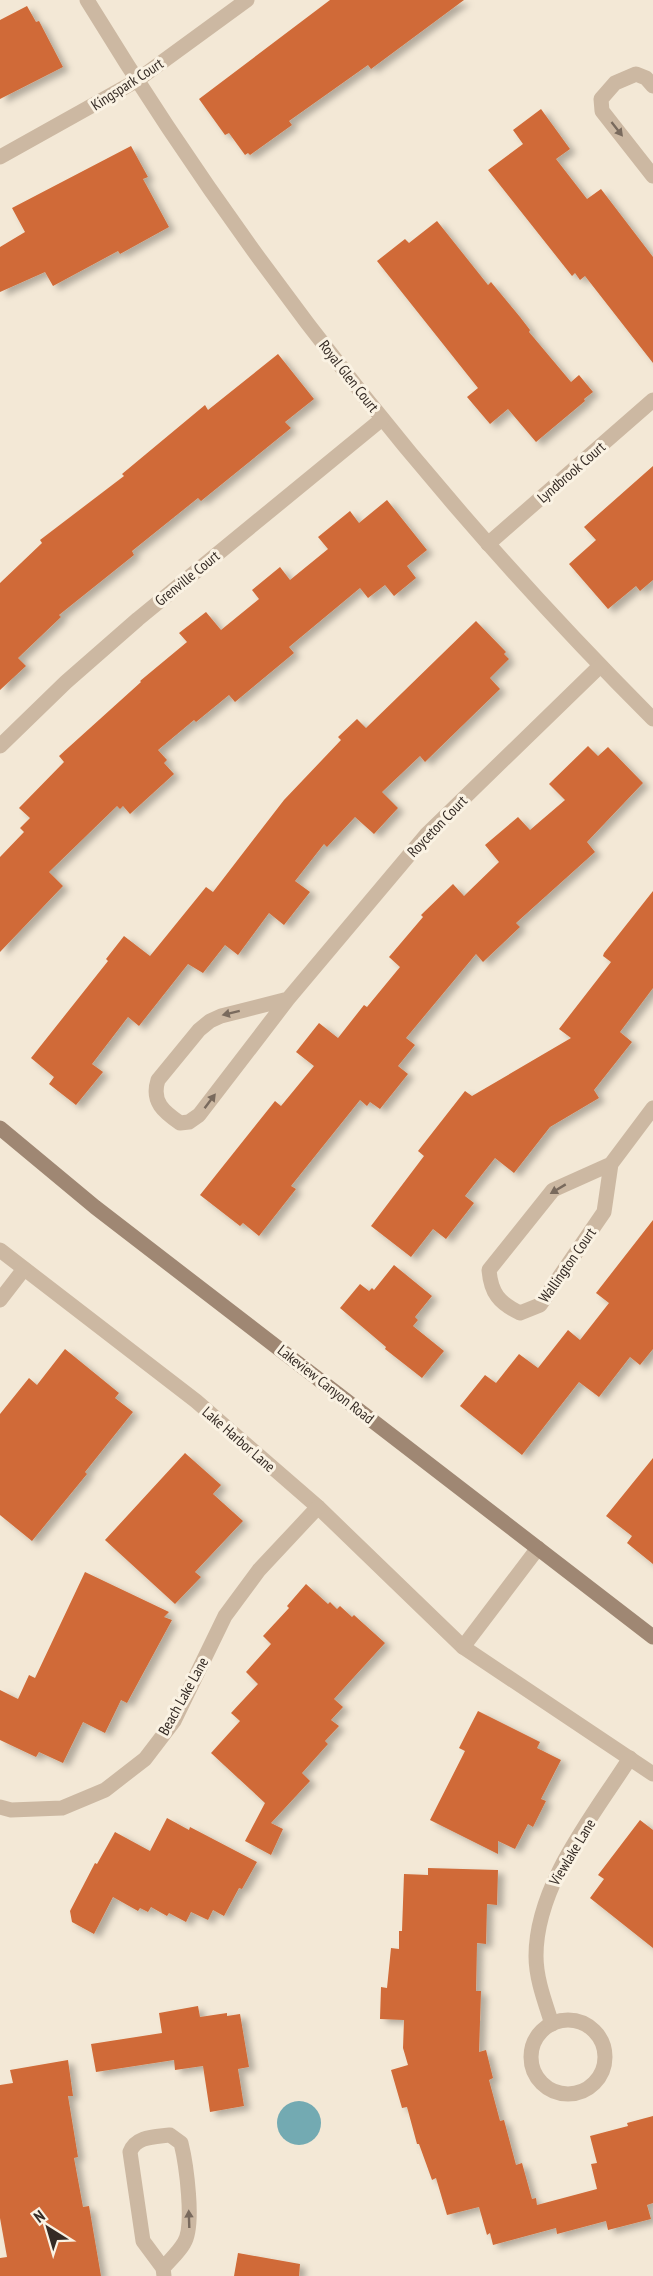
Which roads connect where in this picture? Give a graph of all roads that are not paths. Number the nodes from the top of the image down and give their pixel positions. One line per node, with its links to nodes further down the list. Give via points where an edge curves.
1 (87, 0): 3 (street, Royal Glen Court)
2 (247, 0): 3 (street, Kingspark Court)
3 (136, 81): 5 (street, Kingspark Court); 8 (street, Royal Glen Court, via 270,274)
4 (653, 86): 6 (street, one-way to 6, via 636,74 615,83 601,99 602,111)
5 (0, 157)
6 (653, 176)
7 (653, 400): 9 (street, Lyndbrook Court)
8 (382, 419): 9 (street, Royal Glen Court); 12 (street, Grenville Court, via 138,619)
9 (488, 543): 10 (street, Royal Glen Court)
10 (600, 666): 11 (street, Royal Glen Court); 13 (street, Royceton Court, via 426,835)
11 (653, 719)
12 (0, 746)
13 (288, 999): 13 (street, Royceton Court, one-way to 13, via 221,1016 199,1030 158,1080 156,1099 164,1112 180,1123 199,1115)
14 (653, 1108): 16 (street, Wallington Court)
15 (0, 1128): 21 (street, Lakeview Canyon Road, via 95,1207)
16 (611, 1164): 16 (street, Wallington Court, one-way to 16, via 553,1190 489,1270 490,1287 506,1306 520,1313 540,1305 604,1212)
17 (0, 1250): 18 (street, Lake Harbor Lane)
18 (24, 1269): 19 (street); 20 (street, Lake Harbor Lane, via 196,1401)
19 (0, 1300)
20 (318, 1507): 23 (street, Lake Harbor Lane); 26 (street, Beach Lake Lane, via 259,1570 225,1616 174,1720 145,1760 105,1790 62,1808)
21 (538, 1548): 22 (street, Lakeview Canyon Road); 23 (street)
22 (653, 1637)
23 (462, 1647): 24 (street, Lake Harbor Lane)
24 (630, 1758): 25 (street, Lake Harbor Lane); 27 (street, Viewlake Lane, via 554,1877 540,1918 536,1958)
25 (653, 1774)
26 (0, 1807)
27 (552, 2024): 27 (street, via 579,2021 598,2035 603,2046 605,2057 598,2079 577,2094 564,2095 546,2087 533,2073 531,2048 537,2036)
28 (163, 2272): 28 (street, one-way to 28, via 184,2243 190,2224 185,2158 181,2143 170,2135 140,2139 130,2152 143,2241)

